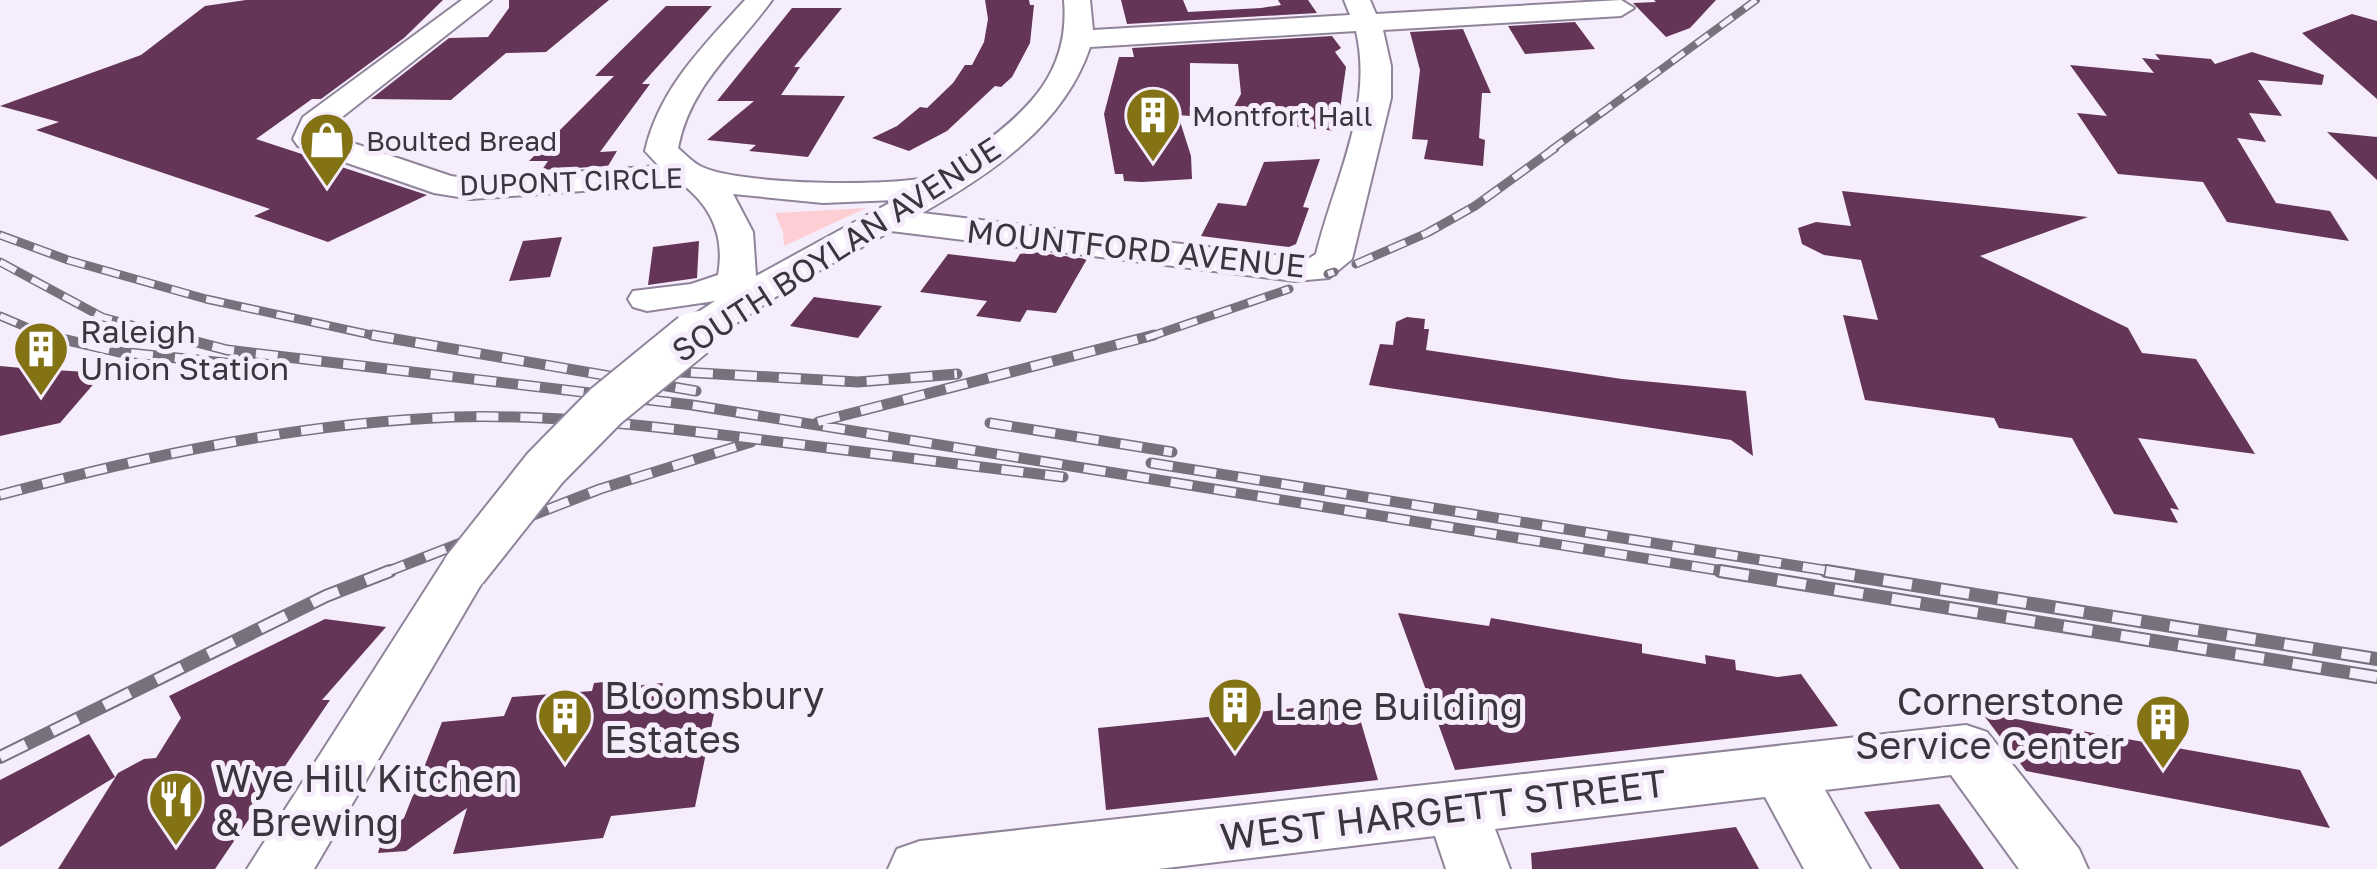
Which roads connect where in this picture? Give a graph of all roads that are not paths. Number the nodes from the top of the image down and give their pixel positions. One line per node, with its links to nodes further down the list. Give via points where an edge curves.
1 (478, 0): 7 (street, DUPONT CIRCLE, via 314,124 308,138 471,189)
2 (759, 0): 7 (street, via 672,105 661,151)
3 (1077, 0): 6 (street, SOUTH BOYLAN AVENUE)
4 (1621, 8): 5 (street)
5 (1364, 11): 6 (street); 9 (street, MOUNTFORD AVENUE, via 1378,53 1372,122 1330,256 1308,271)
6 (1079, 39): 8 (street, SOUTH BOYLAN AVENUE, via 1063,77 1025,124)
7 (687, 174): 8 (street, DUPONT CIRCLE, via 784,191); 10 (street, via 722,197 736,228 739,274 696,295)
8 (940, 187): 9 (street, SOUTH BOYLAN AVENUE)
9 (889, 220): 14 (street, SOUTH BOYLAN AVENUE, bridge, via 700,328 570,443 465,570)
10 (647, 298)
11 (1781, 770): 12 (street, WEST HARGETT STREET); 17 (street); 18 (street, WEST HARGETT STREET, via 1966,749)
12 (1457, 808): 13 (street, WEST HARGETT STREET); 16 (street)
13 (1027, 863): 15 (street, WEST HARGETT STREET)
14 (279, 869)
15 (920, 869)
16 (1478, 869)
17 (1838, 869)
18 (2056, 869)

